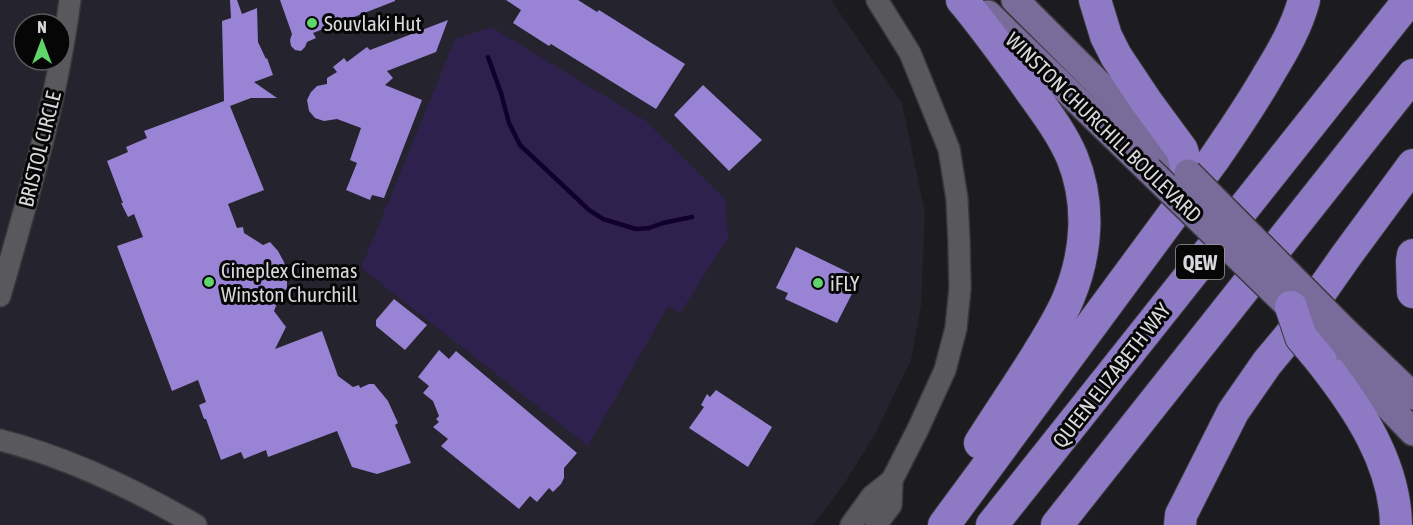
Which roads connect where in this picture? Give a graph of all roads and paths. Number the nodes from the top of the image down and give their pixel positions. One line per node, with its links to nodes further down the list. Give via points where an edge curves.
1 (70, 0): 15 (street, BRISTOL CIRCLE, via 64,46 36,169)
2 (877, 0): 21 (street, via 910,53 948,149 959,242 956,328 945,370)
3 (963, 0): 25 (highway, via 1042,107 1072,157 1084,208 1084,245 1068,300 1051,332)
4 (975, 0): 10 (main road, WINSTON CHURCHILL BOULEVARD, via 993,20)
5 (1015, 0): 10 (main road, WINSTON CHURCHILL BOULEVARD)
6 (1095, 0): 10 (highway, via 1106,36 1141,95)
7 (1304, 0): 26 (highway, via 1285,47 1214,159)
8 (1410, 0): 27 (highway, QUEEN ELIZABETH WAY / QEW)
9 (1413, 75): 28 (highway, QEW)
10 (1162, 153): 12 (highway, via 1182,150); 16 (main road, WINSTON CHURCHILL BOULEVARD, bridge)
11 (1413, 165): 29 (highway, via 1233,412 1181,515)
12 (1188, 173): 17 (main road, WINSTON CHURCHILL BOULEVARD, bridge)
13 (1413, 255): 14 (highway)
14 (1413, 292)
15 (0, 296)
16 (1291, 307): 17 (highway, bridge, via 1301,337)
17 (1333, 347): 18 (main road, WINSTON CHURCHILL BOULEVARD); 19 (main road, WINSTON CHURCHILL BOULEVARD); 30 (highway, via 1351,402 1385,464 1396,508)
18 (1413, 396)
19 (1413, 432)
20 (0, 440): 22 (street, via 82,467 150,498)
21 (892, 480): 23 (street, via 872,496); 24 (street, via 891,505)
22 (196, 525)
23 (851, 525)
24 (876, 525)
25 (927, 525)
26 (944, 525)
27 (992, 525)
28 (1057, 525)
29 (1180, 525)
30 (1396, 525)

